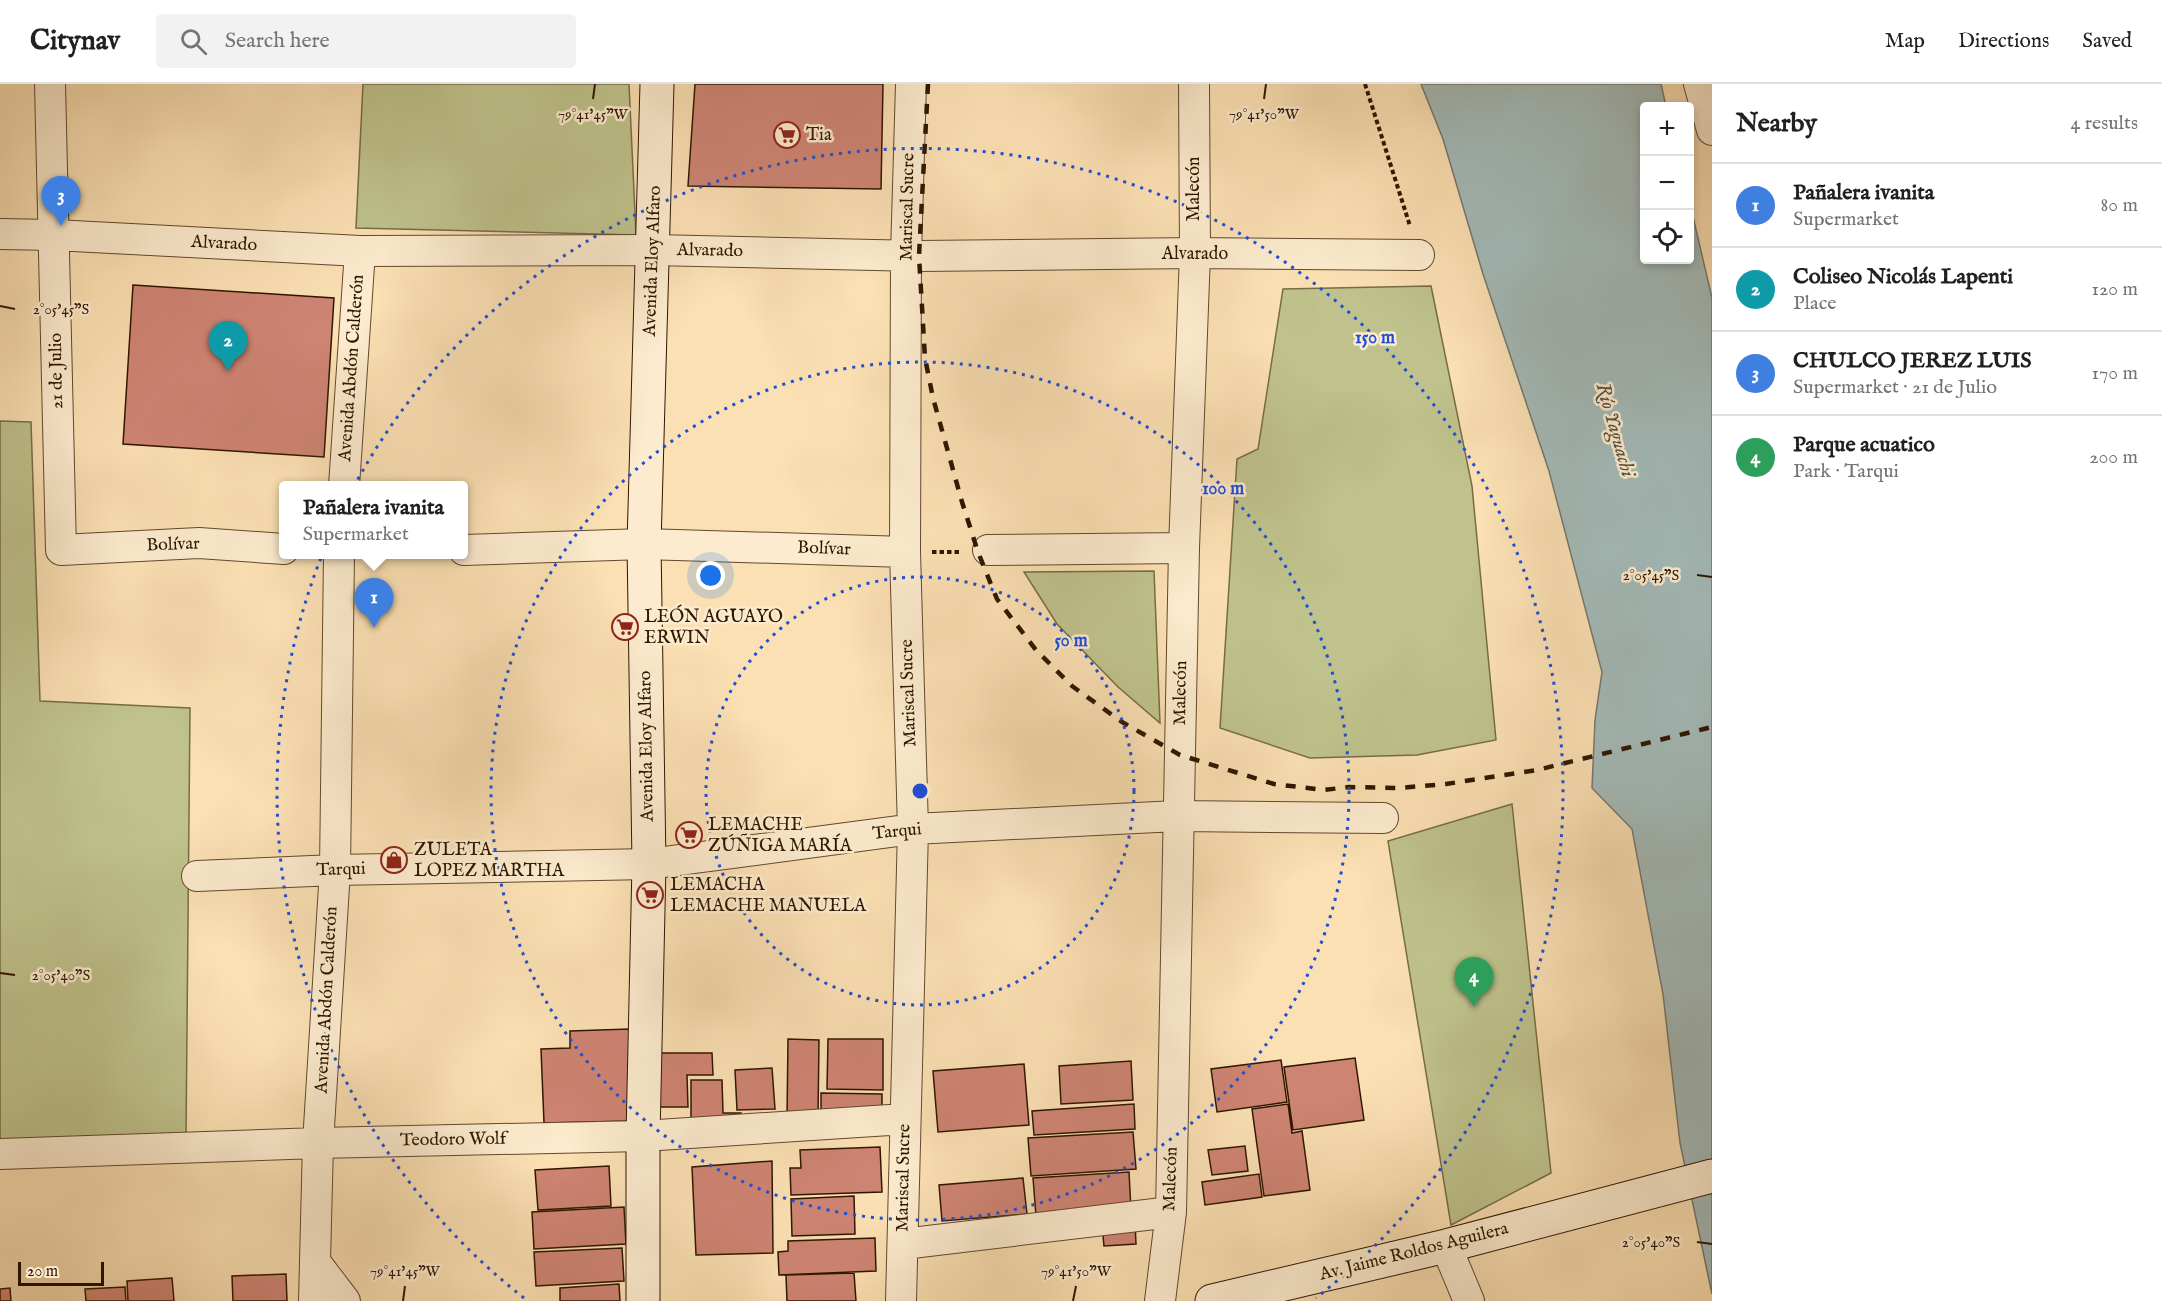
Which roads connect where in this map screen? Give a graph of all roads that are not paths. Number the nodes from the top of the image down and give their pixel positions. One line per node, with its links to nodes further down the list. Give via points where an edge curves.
1 (50, 84): 8 (street, 21 de Julio)
2 (657, 84): 9 (street, Avenida Eloy Alfaro)
3 (911, 84): 12 (street, Mariscal Sucre)
4 (1194, 84): 11 (street, Malecón)
5 (1699, 84): 6 (street)
6 (1712, 130)
7 (0, 234): 8 (street, Alvarado)
8 (54, 235): 10 (street, Alvarado); 18 (street, 21 de Julio)
9 (653, 250): 10 (street, Alvarado); 12 (street, Alvarado); 15 (street, Avenida Eloy Alfaro)
10 (360, 251): 14 (street, Avenida Abdón Calderón)
11 (1195, 253): 12 (street, Alvarado); 13 (street, Alvarado); 16 (street, Malecón)
12 (906, 255): 21 (street, Mariscal Sucre)
13 (1419, 255)
14 (344, 481)
15 (644, 544): 19 (street, Bolívar); 21 (street, Bolívar); 26 (street, Avenida Eloy Alfaro)
16 (1184, 548): 20 (street); 23 (street, Malecón)
17 (279, 549): 18 (street, Bolívar, via 199,543)
18 (61, 550)
19 (468, 550)
20 (988, 550)
21 (905, 552): 25 (street, Mariscal Sucre)
22 (339, 559): 27 (street, Avenida Abdón Calderón)
23 (1178, 816): 24 (street, Tarqui); 25 (street, Tarqui); 34 (street, Malecón)
24 (1383, 818)
25 (913, 829): 26 (street, Tarqui); 29 (street, Mariscal Sucre)
26 (649, 864): 27 (street, Tarqui); 30 (street, Avenida Eloy Alfaro)
27 (335, 870): 28 (street, Tarqui); 31 (street, Avenida Abdón Calderón)
28 (197, 876)
29 (905, 1119): 30 (street, Teodoro Wolf); 35 (street, Mariscal Sucre)
30 (643, 1136): 31 (street, Teodoro Wolf); 40 (street, Avenida Eloy Alfaro)
31 (318, 1143): 32 (street, Teodoro Wolf); 37 (street, Avenida Abdón Calderón)
32 (0, 1154)
33 (1712, 1176): 36 (street, Av. Jaime Roldos Aguilera)
34 (1171, 1212): 35 (street); 42 (street, Malecón)
35 (903, 1244): 41 (street, Mariscal Sucre)
36 (1446, 1246): 43 (street, Av. Jaime Roldos Aguilera); 44 (street)
37 (316, 1263): 38 (street, Avenida Abdón Calderón); 39 (street)
38 (314, 1301)
39 (345, 1301)
40 (643, 1301)
41 (901, 1301)
42 (1160, 1301)
43 (1212, 1301)
44 (1469, 1301)

